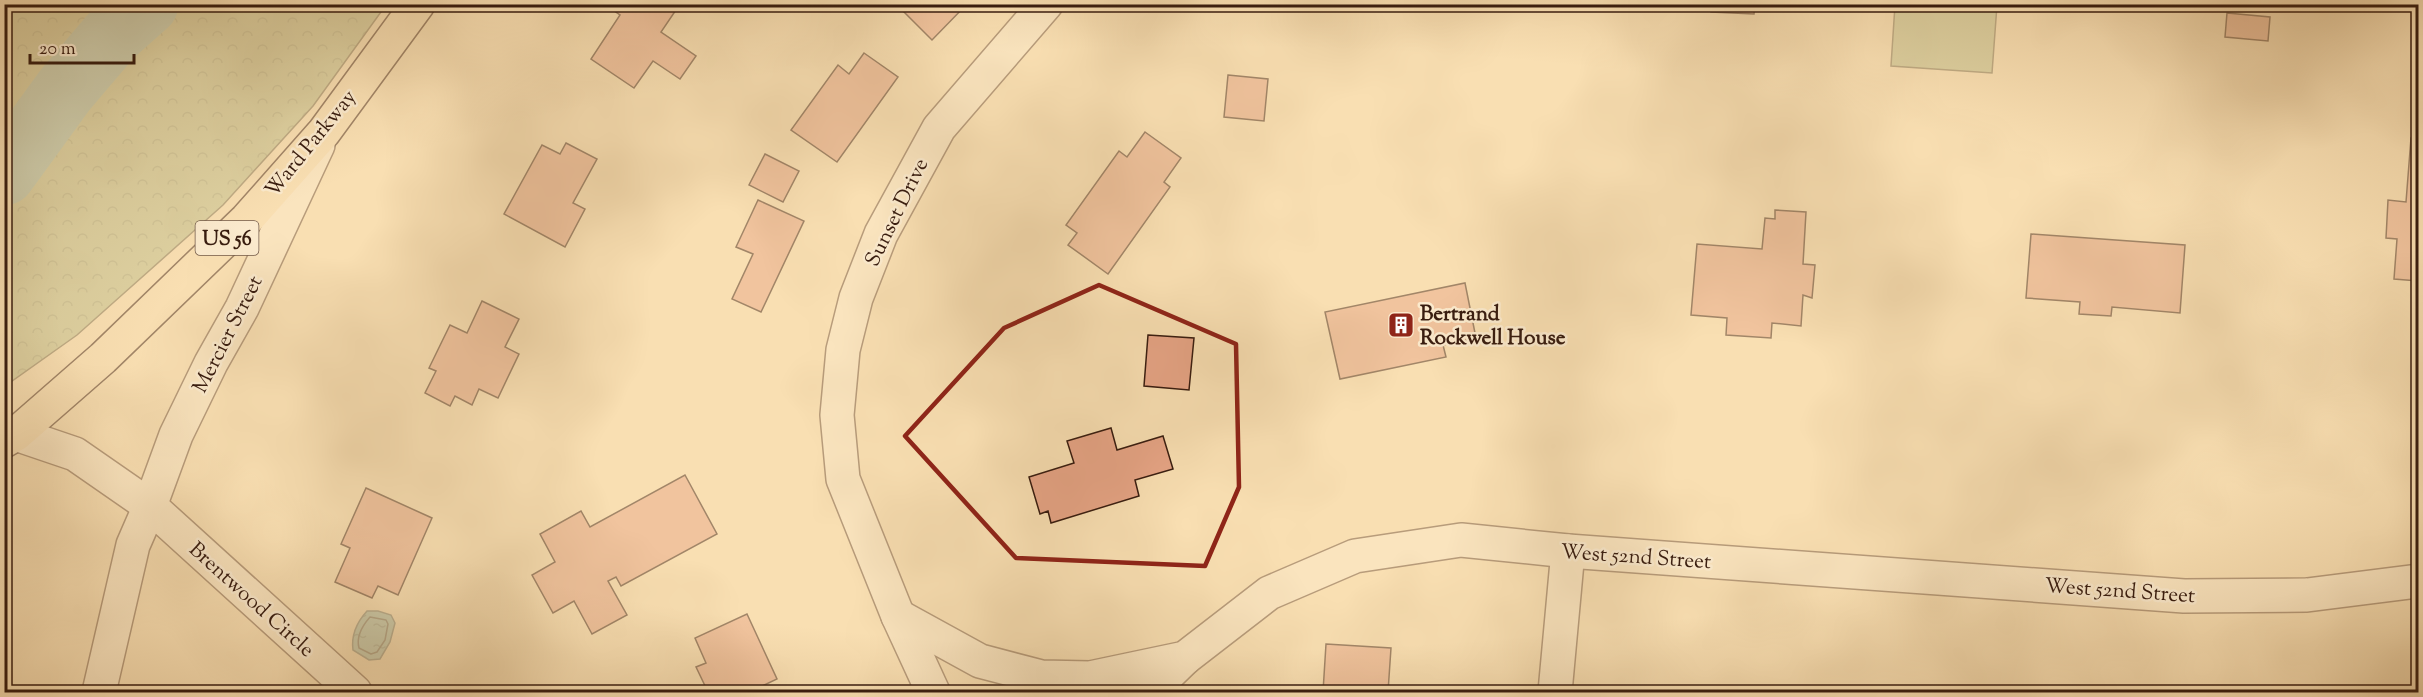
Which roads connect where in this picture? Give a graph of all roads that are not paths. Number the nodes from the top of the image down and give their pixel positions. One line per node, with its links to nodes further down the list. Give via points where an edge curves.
1 (418, 4): 3 (highway, Ward Parkway / US 56)
2 (1046, 4): 8 (street, Sunset Drive, via 939,128 881,234 856,298 843,350 837,415 843,479)
3 (324, 132): 4 (highway, Ward Parkway / US 56, via 247,219 103,358); 5 (street, Mercier Street, via 242,308 176,435)
4 (10, 437): 5 (street, via 75,454)
5 (150, 506): 10 (street, Mercier Street, via 133,545); 11 (street, Brentwood Circle)
6 (1568, 551): 7 (street, West 52nd Street, via 2184,596 2307,595); 9 (street, West 52nd Street, via 1461,540 1355,556 1269,593); 14 (street)
7 (2418, 581)
8 (898, 615): 9 (street, West 52nd Street, via 980,661 1041,677 1090,678); 12 (street, Sunset Drive)
9 (1185, 658): 13 (street)
10 (99, 693)
11 (355, 693)
12 (933, 693)
13 (1150, 693)
14 (1555, 693)

